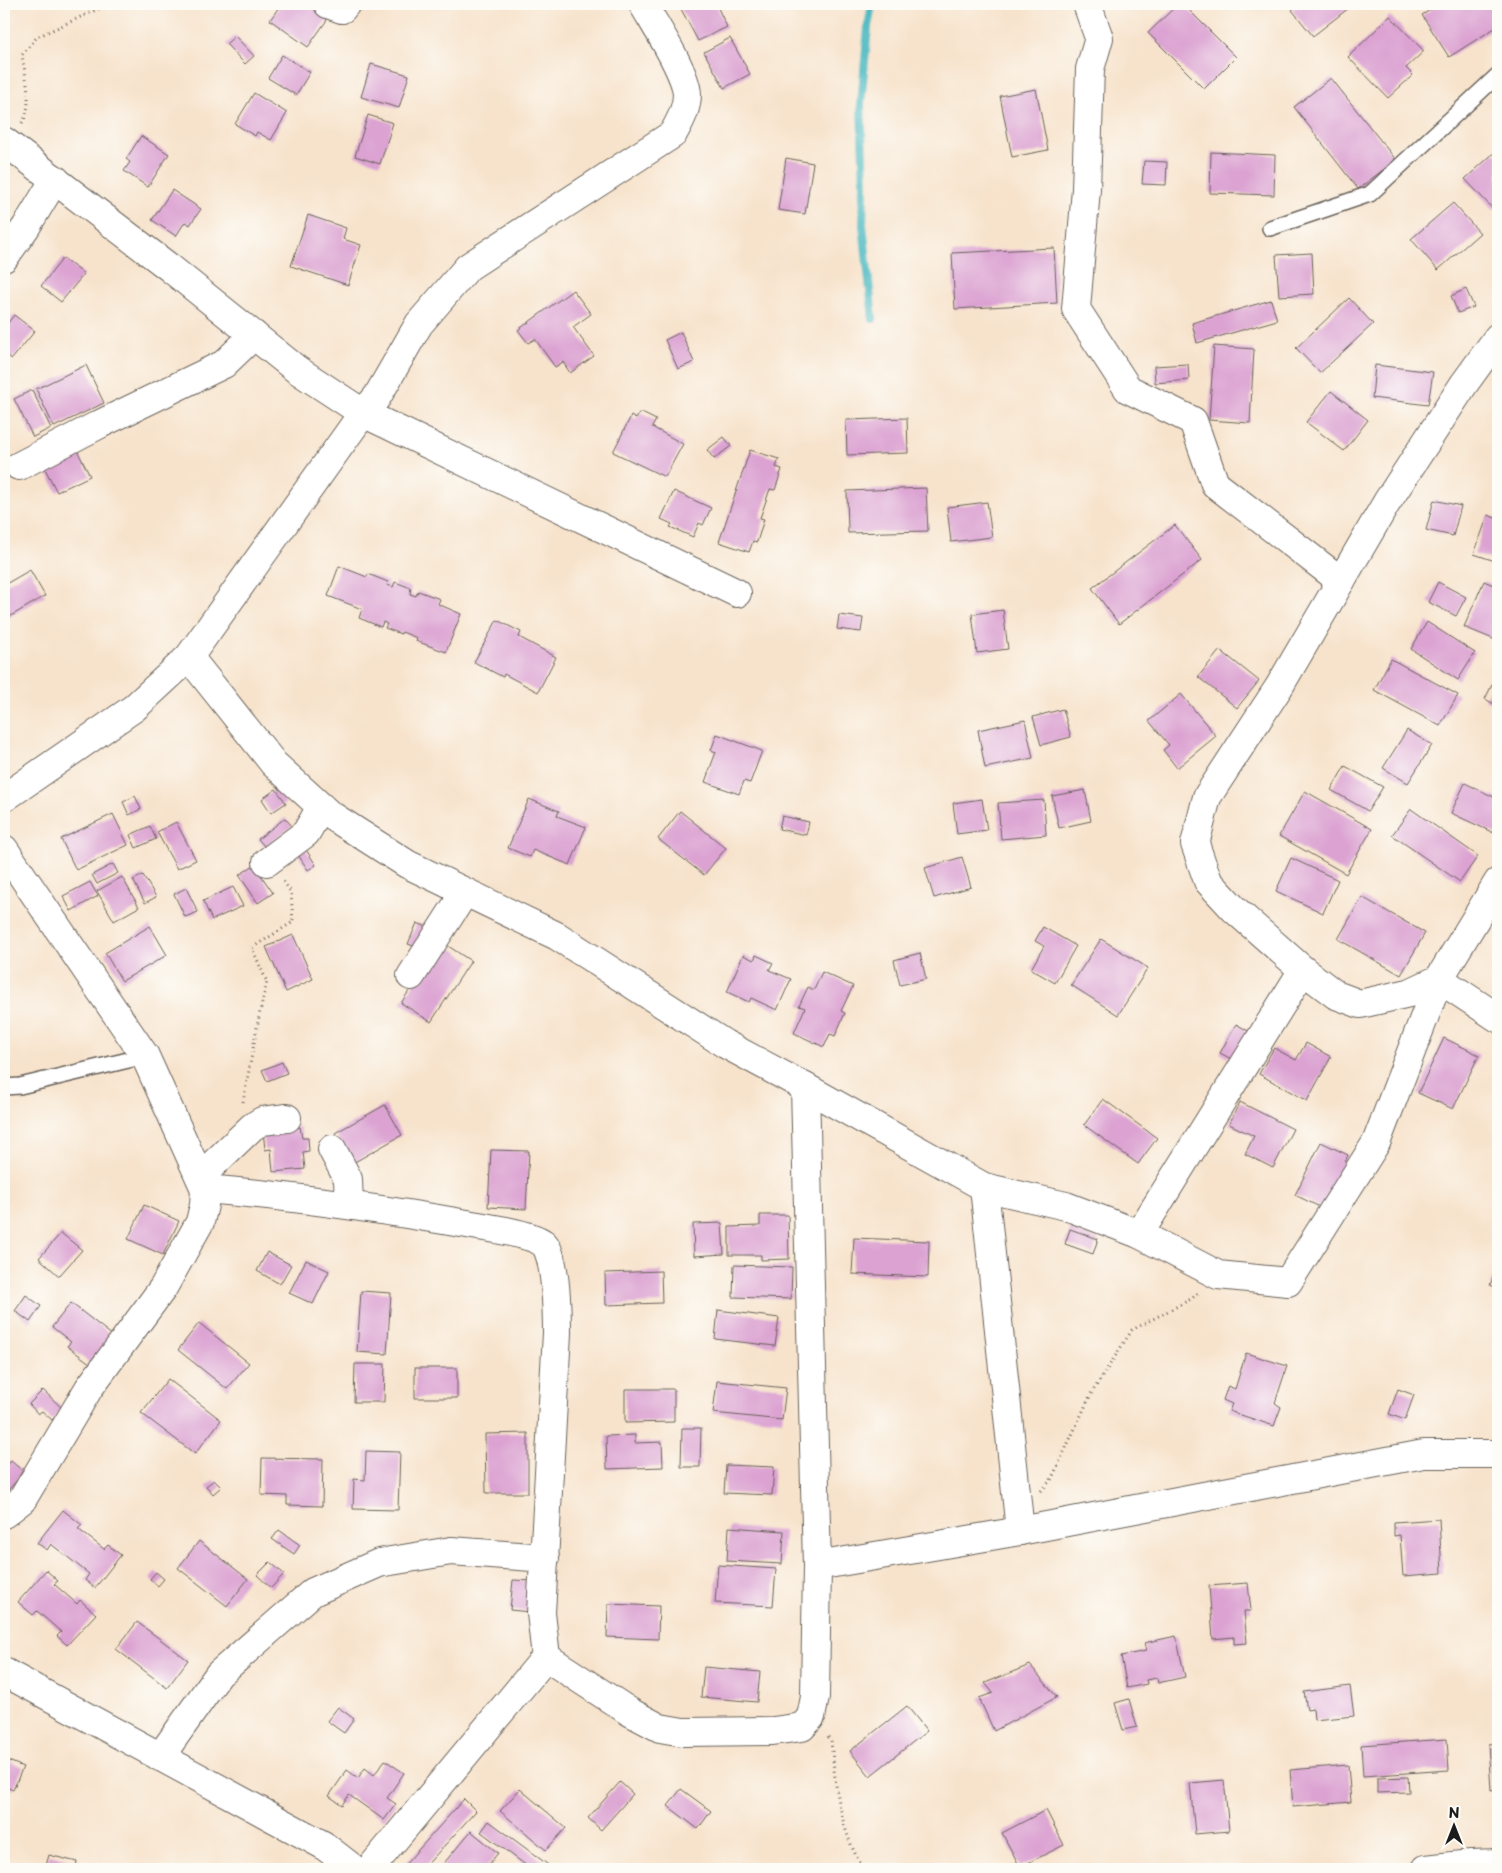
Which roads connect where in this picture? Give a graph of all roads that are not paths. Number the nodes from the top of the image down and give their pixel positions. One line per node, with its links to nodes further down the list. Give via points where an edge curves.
1 (328, 4): 2 (street, via 342,9)
2 (346, 4)
3 (643, 4): 12 (street, via 684,78 687,95 684,113 673,134 468,267 419,324 377,397)
4 (1087, 4): 14 (street, via 1099,38 1090,69 1086,189 1076,309 1128,389 1193,421 1215,484)
5 (1498, 75): 8 (lane, via 1370,194)
6 (5, 143): 7 (street)
7 (55, 179): 9 (street); 10 (street)
8 (1270, 228)
9 (4, 258)
10 (254, 335): 12 (street, via 296,369); 13 (street, via 224,364)
11 (1498, 337): 14 (street, via 1387,502)
12 (363, 413): 15 (street); 16 (street)
13 (19, 466)
14 (1341, 581): 23 (street, via 1280,686 1207,797 1195,844 1208,881 1234,909)
15 (737, 593)
16 (189, 657): 17 (street, via 134,708); 18 (street, via 274,764)
17 (4, 798)
18 (321, 807): 20 (street, via 306,833); 22 (street, via 407,864)
19 (4, 849): 27 (street)
20 (267, 862)
21 (1498, 882): 25 (street)
22 (465, 892): 24 (street); 29 (street, via 557,936 725,1044)
23 (1303, 970): 25 (street, via 1336,995 1360,1004 1409,993); 35 (street)
24 (411, 976)
25 (1439, 979): 26 (street); 35 (street, via 1376,1143 1288,1282 1218,1275)
26 (1498, 1018)
27 (144, 1056): 28 (lane); 32 (street)
28 (4, 1087)
29 (805, 1087): 33 (street); 40 (street)
30 (288, 1118): 32 (street, via 262,1121 242,1137)
31 (332, 1149): 34 (street, via 348,1179)
32 (202, 1183): 34 (street); 37 (street, via 204,1205 200,1222 163,1288 89,1388 22,1500)
33 (984, 1188): 35 (street, via 1066,1206); 38 (street)
34 (349, 1205): 39 (street, via 533,1238 547,1249 556,1297 557,1333)
35 (1139, 1234)
36 (1498, 1454): 38 (street, via 1424,1454)
37 (4, 1514)
38 (1019, 1525): 40 (street)
39 (545, 1558): 41 (street, via 541,1613); 43 (street, via 451,1551 379,1563 313,1592 219,1674)
40 (817, 1566): 41 (street, via 815,1697 811,1717 802,1726 773,1731 683,1732 660,1728)
41 (546, 1657): 46 (street)
42 (4, 1672): 43 (street)
43 (160, 1757): 45 (street, via 323,1845)
44 (1498, 1864): 47 (street)
45 (354, 1869)
46 (370, 1869)
47 (1426, 1869)

